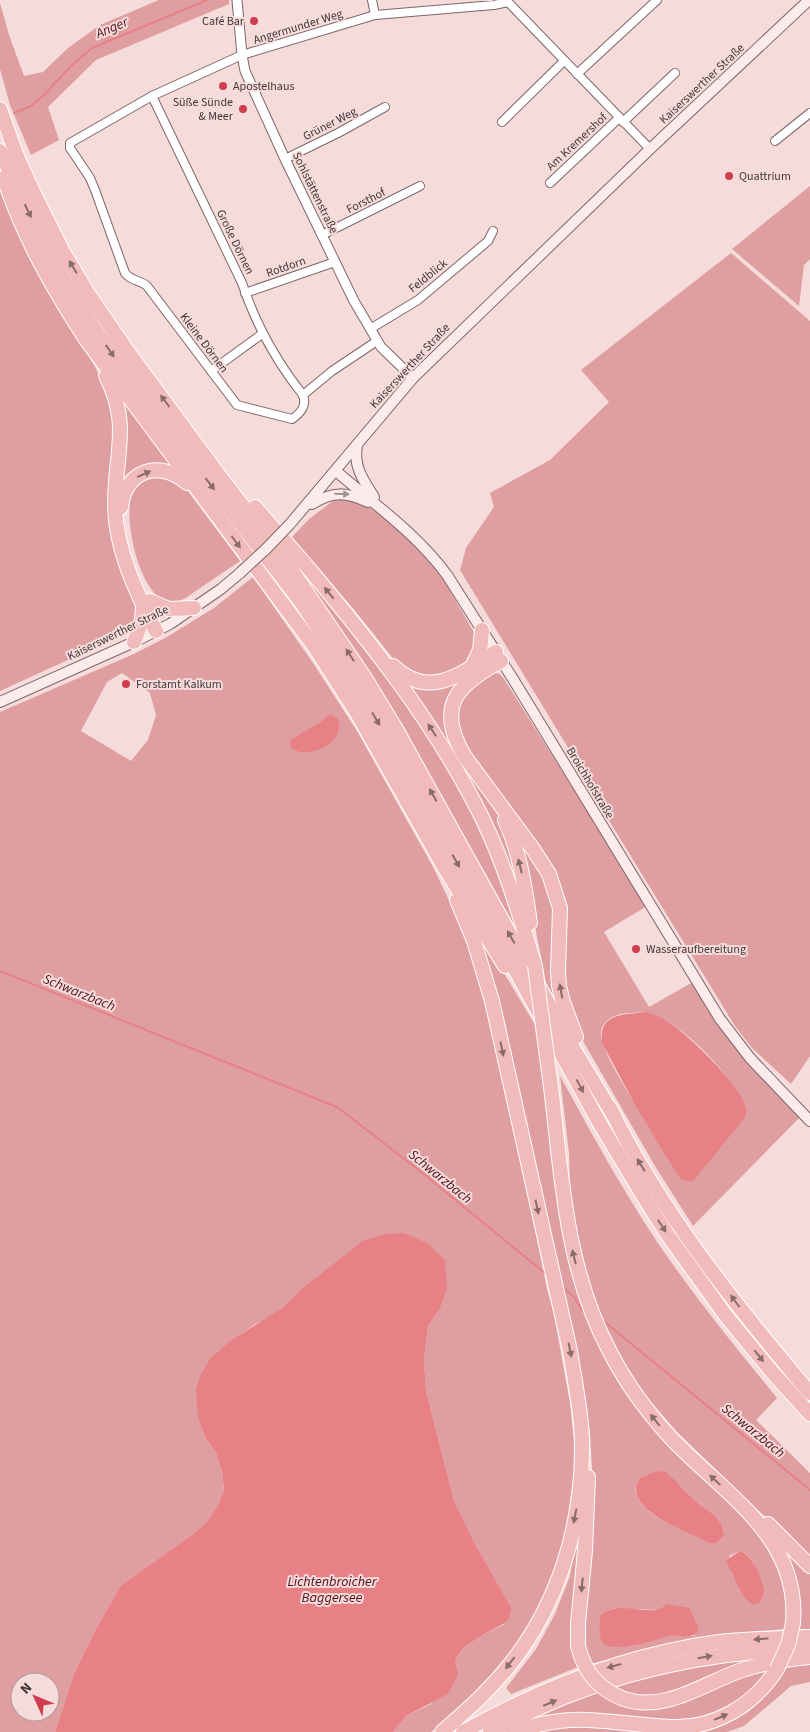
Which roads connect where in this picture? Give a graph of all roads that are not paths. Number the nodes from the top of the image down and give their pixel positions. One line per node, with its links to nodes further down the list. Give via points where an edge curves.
1 (237, 0): 7 (street, Sohlstättenstraße)
2 (372, 0): 6 (street)
3 (657, 0): 10 (street)
4 (809, 0): 19 (main road, Kaiserswerther Straße)
5 (510, 1): 6 (street, Angermunder Weg); 8 (street, Angermunder Weg)
6 (375, 15): 7 (street, Angermunder Weg)
7 (242, 55): 11 (street, Angermunder Weg); 21 (street, Sohlstättenstraße, via 250,84)
8 (564, 61): 10 (street, Angermunder Weg); 16 (street)
9 (675, 73): 15 (street)
10 (577, 74): 15 (street, Angermunder Weg)
11 (152, 96): 18 (street, Angermunder Weg); 28 (street, Große Dörnen)
12 (385, 107): 21 (street, Grüner Weg)
13 (0, 109): 36 (highway, one-way to 13, via 108,322 69,262 18,159)
14 (810, 113): 17 (street)
15 (621, 120): 19 (street, Angermunder Weg); 23 (street, Am Kremershof)
16 (502, 122)
17 (775, 141)
18 (69, 145): 33 (street, Kleine Dörnen, via 90,178 128,277 147,286)
19 (650, 149): 34 (main road, Kaiserswerther Straße)
20 (0, 151): 42 (highway, one-way to 42, via 40,237 96,331)
21 (285, 159): 26 (street, Sohlstättenstraße)
22 (0, 165): 31 (highway, via 29,241 51,285)
23 (550, 182)
24 (420, 186): 26 (street, Forsthof)
25 (493, 231): 29 (street, Feldblick, via 488,241 427,293)
26 (322, 235): 27 (street, Sohlstättenstraße)
27 (335, 262): 28 (street, Rotdorn); 29 (street, Sohlstättenstraße)
28 (245, 293): 30 (street, Große Dörnen)
29 (370, 330): 32 (street, Sohlstättenstraße)
30 (262, 334): 33 (street); 35 (street, Große Dörnen)
31 (85, 338): 39 (highway); 43 (highway, via 111,385 119,408 117,525 126,560)
32 (377, 341): 34 (street, Sohlstättenstraße, via 387,355); 35 (street, Kleine Dörnen, via 332,371)
33 (211, 371): 35 (street, Kleine Dörnen, via 233,401 242,407 292,419 303,408)
34 (413, 378): 37 (main road, Kaiserswerther Straße)
35 (303, 396)
36 (194, 440): 49 (highway, one-way to 36, via 212,454); 57 (highway, one-way to 36, via 363,675 290,568)
37 (357, 445): 38 (main road, Kaiserswerther Straße); 40 (main road, via 357,469)
38 (336, 471): 40 (main road, Broichhofstraße); 41 (main road, Kaiserswerther Straße)
39 (210, 506): 43 (highway, one-way to 39, via 123,527 122,501 128,486 143,473 167,470 186,481); 46 (highway, one-way to 46)
40 (380, 507): 41 (main road, one-way to 40, via 335,494 348,494); 47 (main road, Broichhofstraße, via 436,560)
41 (304, 508): 44 (main road, Kaiserswerther Straße, bridge, via 240,573)
42 (260, 549): 46 (highway); 56 (highway, one-way to 56, via 301,602 386,735)
43 (147, 603): 44 (highway, via 169,609); 45 (highway); 48 (highway)
44 (194, 608): 45 (main road, Kaiserswerther Straße)
45 (160, 629): 48 (main road, Kaiserswerther Straße)
46 (303, 630): 54 (highway, via 357,713)
47 (482, 630): 50 (main road, Broichhofstraße); 51 (highway, via 480,650)
48 (134, 642): 52 (main road, Kaiserswerther Straße)
49 (370, 643): 51 (highway, via 403,675 418,681 443,682); 55 (highway, one-way to 49, via 512,888 475,804 424,717)
50 (498, 656): 51 (highway); 53 (highway, via 464,686 456,696 451,713 456,741); 58 (main road, Broichhofstraße, via 720,1019 750,1058)
51 (472, 667)
52 (0, 702)
53 (490, 790): 55 (highway, one-way to 53, via 518,856); 57 (highway, one-way to 53, via 581,1050 562,1002 558,972 560,908 556,891 542,862)
54 (443, 865): 56 (highway, via 539,1020); 60 (highway, one-way to 60, via 474,941 492,1001)
55 (535, 966): 62 (highway, one-way to 55, bridge, via 688,1455 636,1396 593,1318 572,1250 565,1212)
56 (557, 1043): 61 (highway, one-way to 61, via 599,1122 667,1234 726,1316)
57 (614, 1116): 59 (highway, one-way to 57, via 766,1342 697,1249 649,1178)
58 (810, 1121)
59 (810, 1393)
60 (578, 1398): 66 (highway, one-way to 66, bridge, via 589,1453 578,1646 585,1666 595,1680 624,1699 644,1703 664,1701 746,1669); 67 (highway, one-way to 67, via 582,1452 578,1503 571,1539 555,1589 528,1640 511,1662)
61 (810, 1414)
62 (742, 1505): 63 (highway, via 761,1517); 70 (highway, one-way to 62, bridge, via 556,1722 587,1720 672,1727 701,1724 725,1716 763,1688 777,1669 788,1645 793,1623 793,1597 786,1566 770,1538)
63 (810, 1566)
64 (810, 1636): 68 (highway, one-way to 68, via 718,1642 661,1653 571,1680)
65 (810, 1649): 69 (highway, one-way to 65, via 538,1708 613,1678 722,1654)
66 (810, 1656)
67 (442, 1732)
68 (463, 1732)
69 (490, 1732)
70 (513, 1732)

